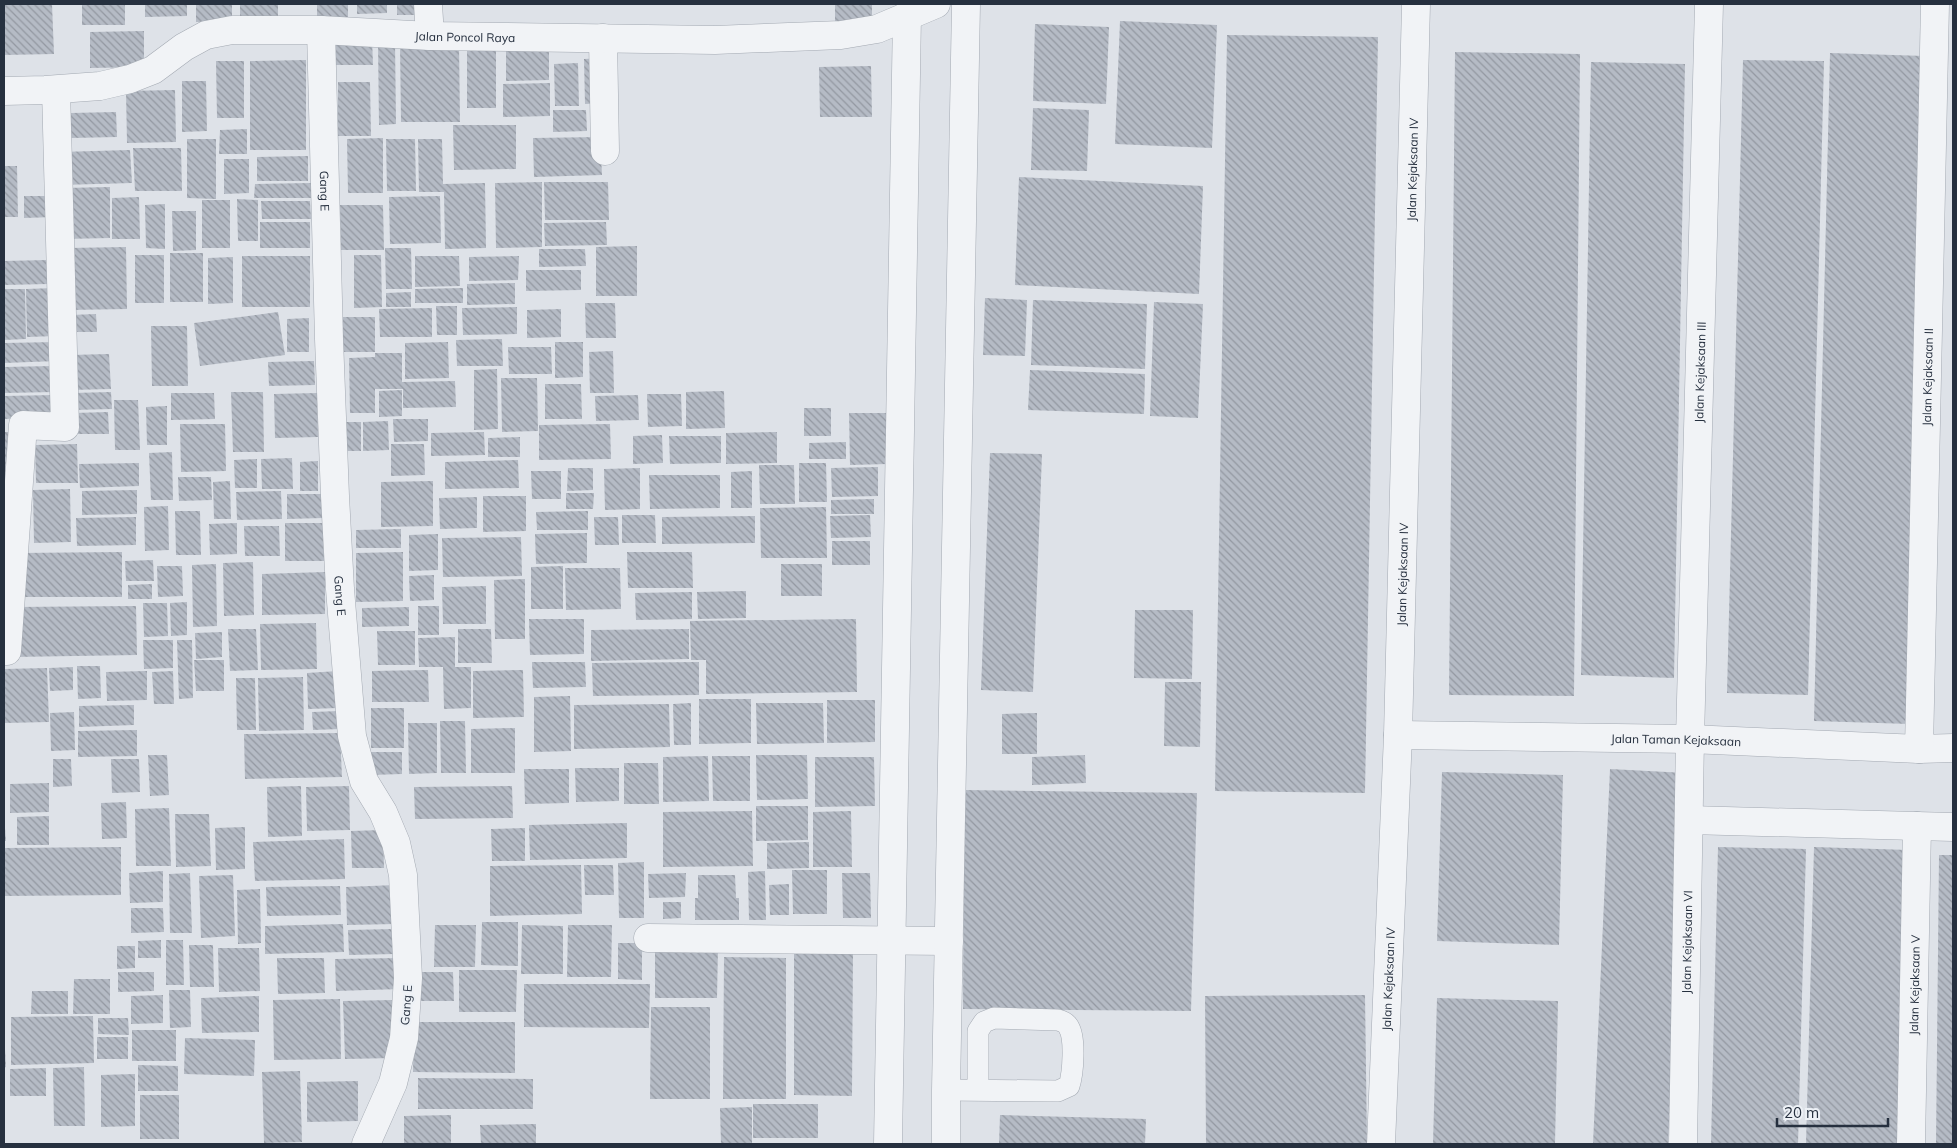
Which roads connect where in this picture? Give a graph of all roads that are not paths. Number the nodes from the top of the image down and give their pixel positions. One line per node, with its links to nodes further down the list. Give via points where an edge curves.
1 (428, 4): 9 (street)
2 (936, 4): 7 (street, Jalan Poncol Raya)
3 (966, 4): 25 (street)
4 (1416, 4): 16 (street, Jalan Kejaksaan IV)
5 (1709, 4): 17 (street, Jalan Kejaksaan III)
6 (1935, 4): 19 (street, Jalan Kejaksaan II)
7 (907, 15): 10 (street, Jalan Poncol Raya, via 877,29 841,36 715,40); 24 (street)
8 (321, 30): 9 (street, Jalan Poncol Raya); 11 (street, Jalan Poncol Raya, via 232,30 206,35 153,70 130,79 100,86); 28 (street, Gang E, via 335,486 352,736 364,781 383,812 396,843 403,875 408,978 402,1047 392,1083)
9 (430, 36): 10 (street, Jalan Poncol Raya)
10 (603, 38): 13 (street)
11 (56, 90): 12 (street, Jalan Poncol Raya); 14 (street, via 65,427)
12 (4, 91)
13 (605, 151)
14 (13, 424): 15 (street, via 7,651)
15 (4, 652)
16 (1398, 734): 17 (street, Jalan Taman Kejaksaan); 31 (street, Jalan Kejaksaan IV)
17 (1690, 739): 19 (street, Jalan Taman Kejaksaan); 20 (street, Jalan Kejaksaan VI)
18 (1953, 748): 19 (street, Jalan Taman Kejaksaan)
19 (1918, 749)
20 (1689, 820): 21 (street); 32 (street, Jalan Kejaksaan VI)
21 (1917, 826): 22 (street); 33 (street, Jalan Kejaksaan V)
22 (1953, 827)
23 (648, 938): 24 (street)
24 (892, 939): 25 (street); 29 (street)
25 (949, 941): 27 (street)
26 (978, 1089): 26 (lane, via 1058,1091 1069,1086 1072,1032 1067,1024 1058,1020 994,1018 984,1022 978,1031); 27 (lane)
27 (946, 1090): 30 (street)
28 (366, 1144)
29 (888, 1144)
30 (946, 1144)
31 (1381, 1144)
32 (1683, 1144)
33 (1911, 1144)

